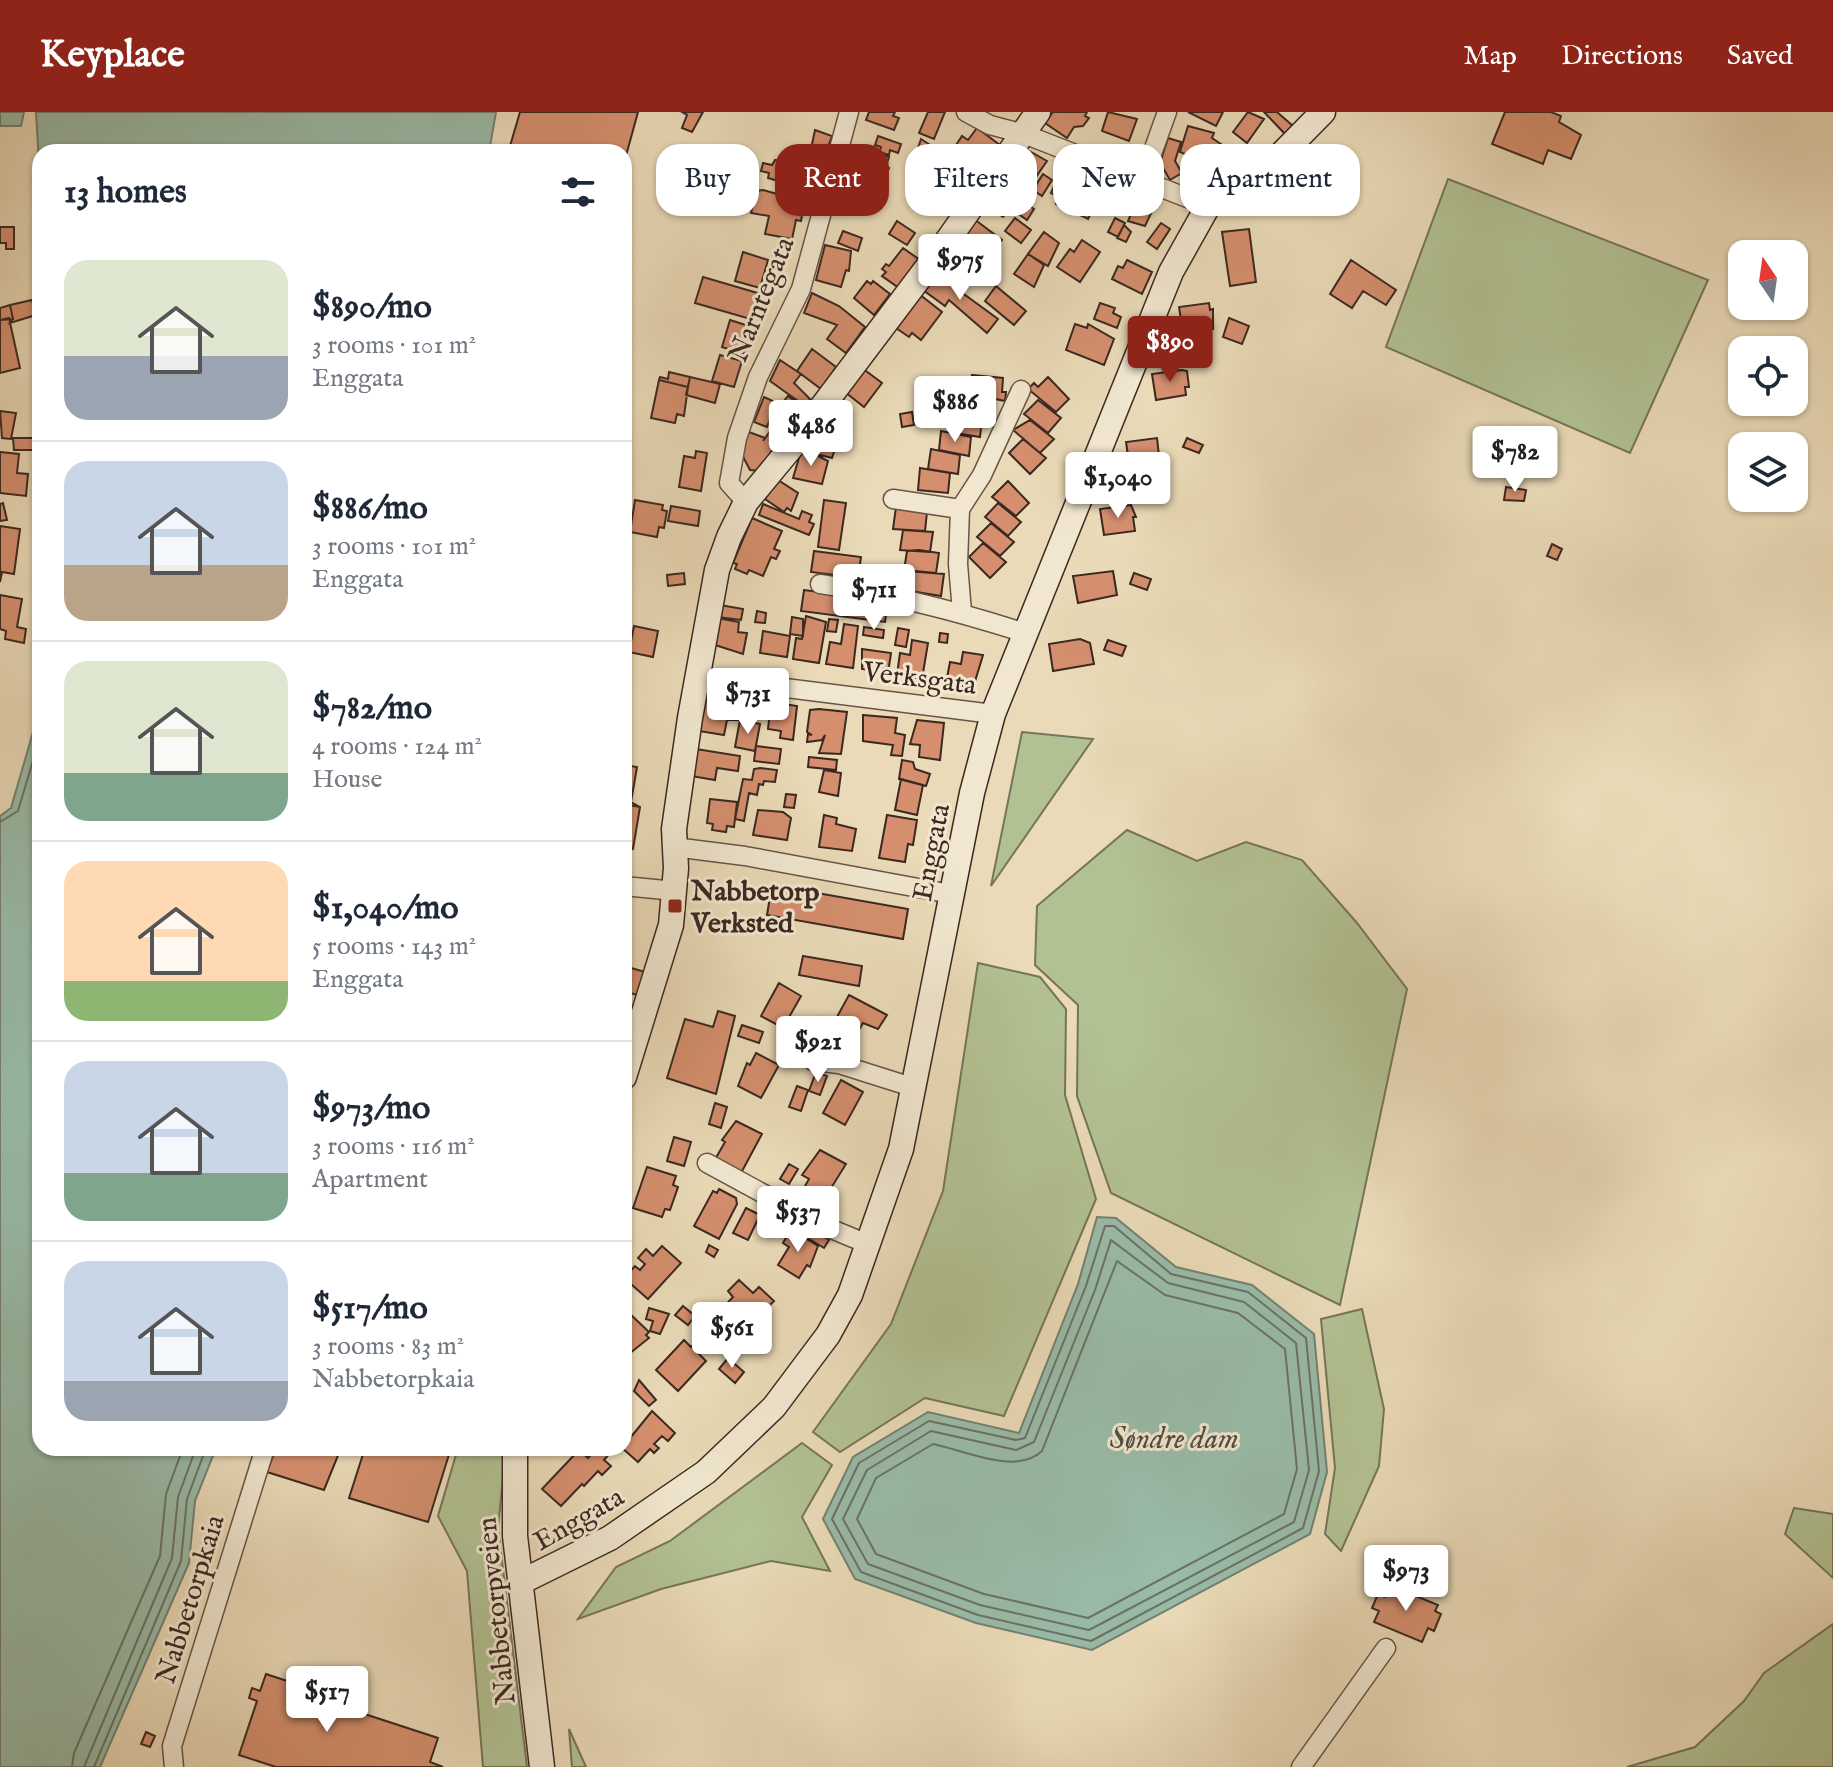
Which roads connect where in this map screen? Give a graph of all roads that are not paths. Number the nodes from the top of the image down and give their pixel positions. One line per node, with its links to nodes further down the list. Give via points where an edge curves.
1 (849, 112): 13 (street, Narntegata, via 801,289 758,377 737,438 729,483)
2 (966, 112): 6 (street)
3 (1038, 112): 6 (street)
4 (1167, 112): 7 (street)
5 (1323, 112): 8 (street)
6 (1024, 134): 9 (street); 13 (street)
7 (1156, 144)
8 (1292, 144)
9 (1053, 145)
10 (1202, 216): 17 (street, Enggata, via 1171,272)
11 (1021, 390): 14 (street, via 982,475)
12 (893, 499): 14 (street)
13 (746, 502): 18 (street, via 717,570)
14 (960, 509): 16 (street)
15 (820, 584): 16 (street)
16 (962, 612): 17 (street)
17 (1025, 633): 19 (street, Enggata)
18 (698, 677): 19 (street, Verksgata); 20 (street)
19 (993, 714): 23 (street, Enggata)
20 (674, 847): 22 (street); 23 (street)
21 (632, 887): 22 (street)
22 (675, 891): 24 (street, via 663,955)
23 (951, 894): 26 (street, Enggata)
24 (632, 1052)
25 (813, 1061): 26 (street)
26 (915, 1088): 28 (street, Enggata)
27 (707, 1163): 28 (street, via 817,1223)
28 (870, 1245): 31 (street, Enggata, via 828,1335 774,1407 741,1440 706,1472 623,1529)
29 (263, 1456): 33 (street, Nabbetorpkaia, via 172,1746)
30 (515, 1456): 31 (street, Nabbetorpveien)
31 (521, 1582): 34 (street, Nabbetorpveien)
32 (1386, 1648): 35 (street)
33 (174, 1767)
34 (542, 1767)
35 (1301, 1767)

